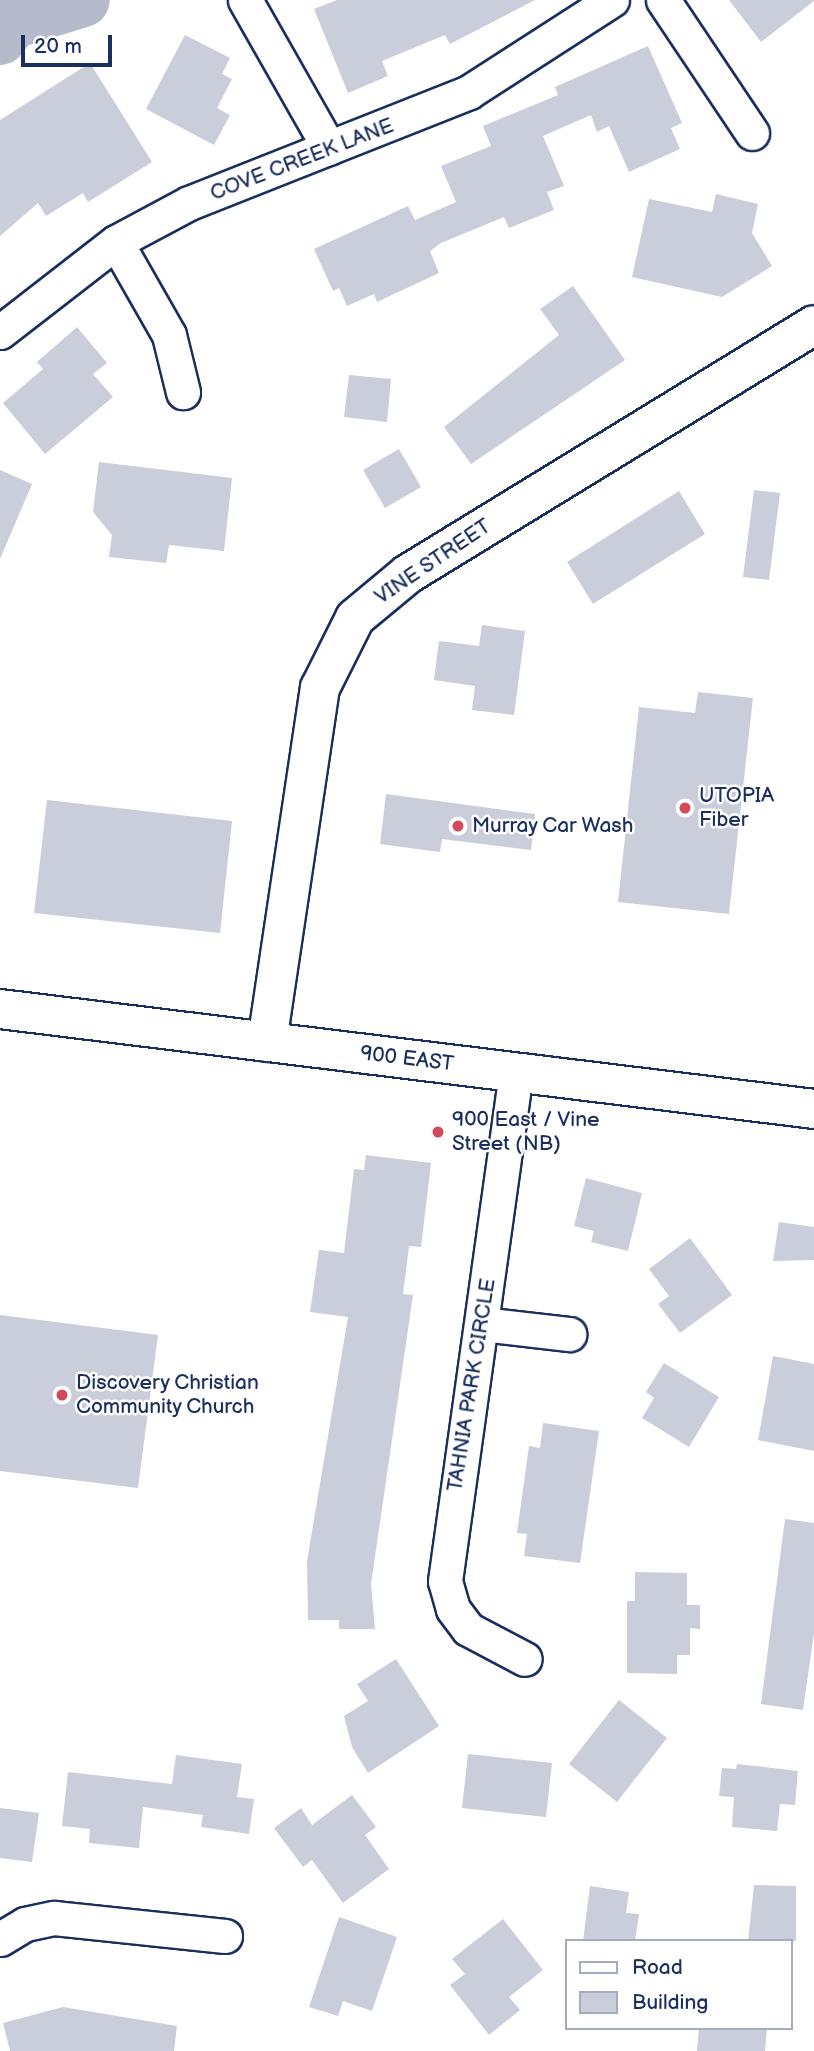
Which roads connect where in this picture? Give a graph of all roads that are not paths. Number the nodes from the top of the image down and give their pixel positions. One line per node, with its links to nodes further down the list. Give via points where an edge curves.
1 (612, 0): 5 (street, COVE CREEK LANE, via 469,92)
2 (663, 0): 4 (street)
3 (247, 4): 5 (street)
4 (752, 132)
5 (329, 148): 6 (street, COVE CREEK LANE, via 189,203)
6 (116, 242): 8 (street, COVE CREEK LANE); 9 (street, via 169,335)
7 (814, 325): 11 (street, VINE STREET, via 408,574 355,618 320,688)
8 (0, 332)
9 (183, 392)
10 (0, 1009): 11 (street, 900 EAST)
11 (267, 1042): 12 (street, 900 EAST)
12 (516, 1072): 13 (street, 900 EAST); 14 (street, TAHNIA PARK CIRCLE)
13 (814, 1109)
14 (482, 1324): 15 (street); 16 (street, TAHNIA PARK CIRCLE, via 445,1581 453,1609 468,1629)
15 (569, 1334)
16 (525, 1659)
17 (225, 1936): 18 (street, via 54,1918 25,1924)
18 (0, 1939)

